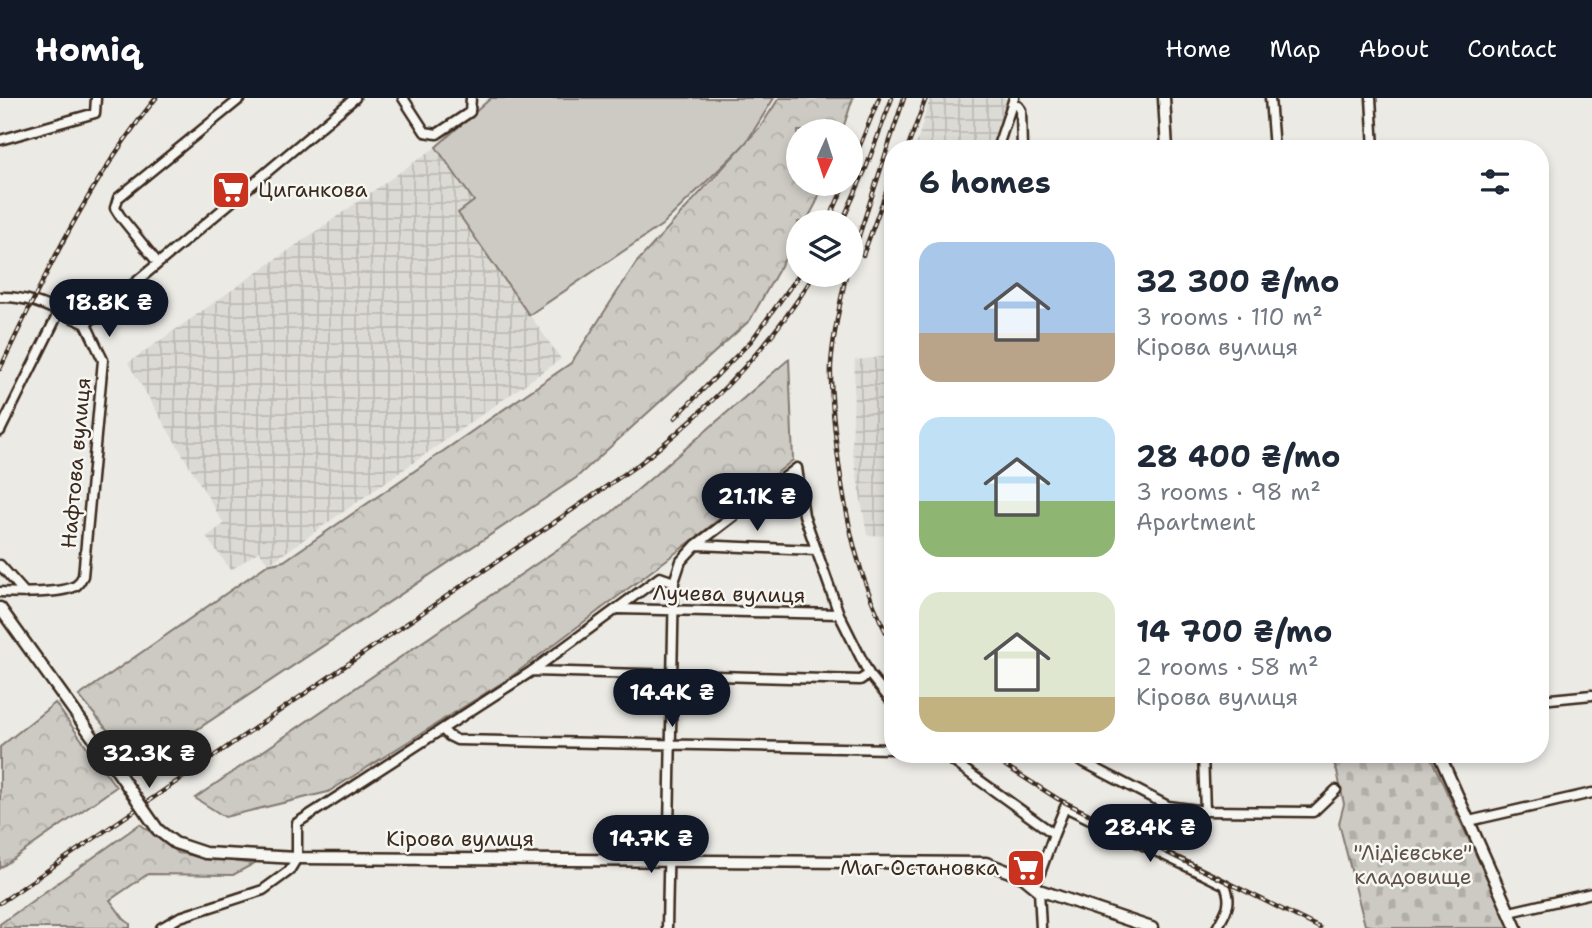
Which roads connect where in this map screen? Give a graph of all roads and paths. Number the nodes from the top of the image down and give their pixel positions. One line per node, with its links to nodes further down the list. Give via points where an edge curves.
1 (241, 98): 16 (street, via 118,198 115,208)
2 (355, 98): 16 (street)
3 (403, 98): 4 (street, via 425,132 437,134 470,112)
4 (471, 98)
5 (1164, 98): 13 (main road)
6 (1270, 98): 14 (street)
7 (1371, 98): 15 (street)
8 (96, 101): 10 (street, via 95,114)
9 (1013, 101): 11 (street); 12 (street, via 1021,110)
10 (0, 140)
11 (1000, 140)
12 (1022, 140)
13 (1166, 140)
14 (1273, 140)
15 (1373, 140)
16 (158, 263): 19 (street)
17 (0, 296): 18 (street, via 20,296)
18 (59, 312): 19 (street); 20 (street)
19 (86, 324): 26 (street, Нафтова вулиця, via 103,360 83,576 68,589)
20 (0, 431)
21 (696, 545): 22 (street); 22 (street, via 797,468 804,515); 24 (street, via 681,561)
22 (816, 550): 30 (street)
23 (0, 565): 26 (street)
24 (674, 582): 28 (street, via 660,577); 29 (street)
25 (0, 592): 26 (street, Нафтова вулиця)
26 (25, 593)
27 (0, 608): 49 (main road, Кірова вулиця, bridge, via 158,830 175,843 205,853)
28 (618, 609): 29 (street, Лучева вулиця); 31 (street)
29 (673, 610): 30 (street, Лучева вулиця); 33 (street)
30 (839, 614): 32 (street)
31 (532, 671): 33 (street); 37 (street)
32 (869, 674): 33 (street, via 860,680); 34 (street)
33 (672, 675): 38 (street)
34 (884, 692)
35 (1592, 695): 36 (street)
36 (1549, 699)
37 (443, 730): 38 (street, via 457,740); 49 (street, via 297,823)
38 (670, 744): 39 (street); 50 (street)
39 (884, 749)
40 (955, 763): 48 (street)
41 (1085, 763): 46 (street, via 1167,806)
42 (1203, 763): 46 (street)
43 (1443, 763): 47 (main road)
44 (1336, 790): 46 (street, via 1313,812)
45 (1592, 793): 47 (street)
46 (1205, 811)
47 (1469, 821): 53 (main road)
48 (1054, 834): 51 (street); 58 (street, via 1065,807 1225,885 1229,905)
49 (297, 858): 50 (main road, Кірова вулиця); 54 (street, via 289,871 263,890 180,917)
50 (669, 860): 51 (main road, Кірова вулиця, via 986,863 1023,877); 55 (street)
51 (1037, 889): 56 (street); 57 (main road, Кірова вулиця)
52 (1592, 893): 53 (street)
53 (1510, 912): 59 (main road)
54 (161, 928)
55 (667, 928)
56 (1041, 928)
57 (1152, 928)
58 (1217, 928)
59 (1516, 928)

